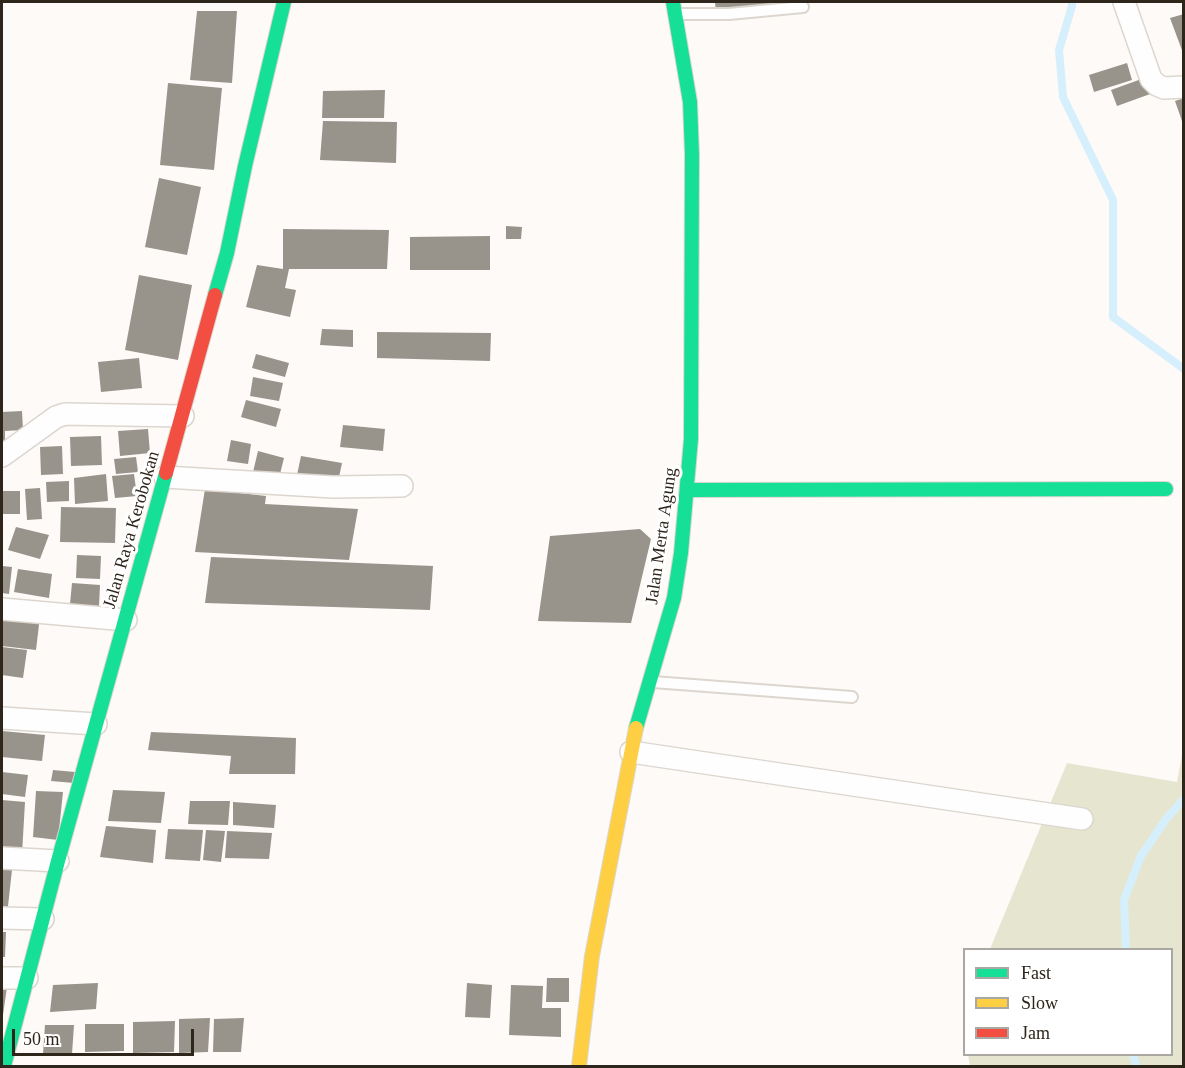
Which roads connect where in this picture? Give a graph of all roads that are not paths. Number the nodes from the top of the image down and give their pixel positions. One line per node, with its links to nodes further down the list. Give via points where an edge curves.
1 (284, 2): 6 (street, Jalan Raya Kerobokan, via 227,253)
2 (1124, 2): 5 (street, via 1151,79 1164,88)
3 (803, 7): 4 (lane, via 729,14)
4 (674, 8): 11 (street, Jalan Merta Agung, via 690,102 692,155 692,377)
5 (1184, 87)
6 (183, 416): 7 (street, via 76,413 56,417); 8 (street, Jalan Raya Kerobokan)
7 (2, 456)
8 (165, 477): 9 (street, via 333,487); 13 (street, Jalan Raya Kerobokan)
9 (402, 486)
10 (1166, 489): 11 (street)
11 (687, 490): 14 (street, Jalan Merta Agung, via 674,598)
12 (2, 609): 13 (street)
13 (126, 620): 17 (street, Jalan Raya Kerobokan)
14 (650, 682): 15 (lane); 18 (street, Jalan Merta Agung)
15 (852, 697)
16 (2, 718): 17 (street)
17 (96, 724): 21 (street, Jalan Raya Kerobokan)
18 (631, 752): 19 (street); 27 (street, Jalan Merta Agung, via 592,956)
19 (1082, 819)
20 (2, 858): 21 (street)
21 (58, 861): 23 (street, Jalan Raya Kerobokan)
22 (2, 918): 23 (street)
23 (43, 919): 25 (street, Jalan Raya Kerobokan)
24 (2, 978): 25 (street)
25 (27, 978): 26 (street, Jalan Raya Kerobokan)
26 (4, 1066)
27 (579, 1066)

